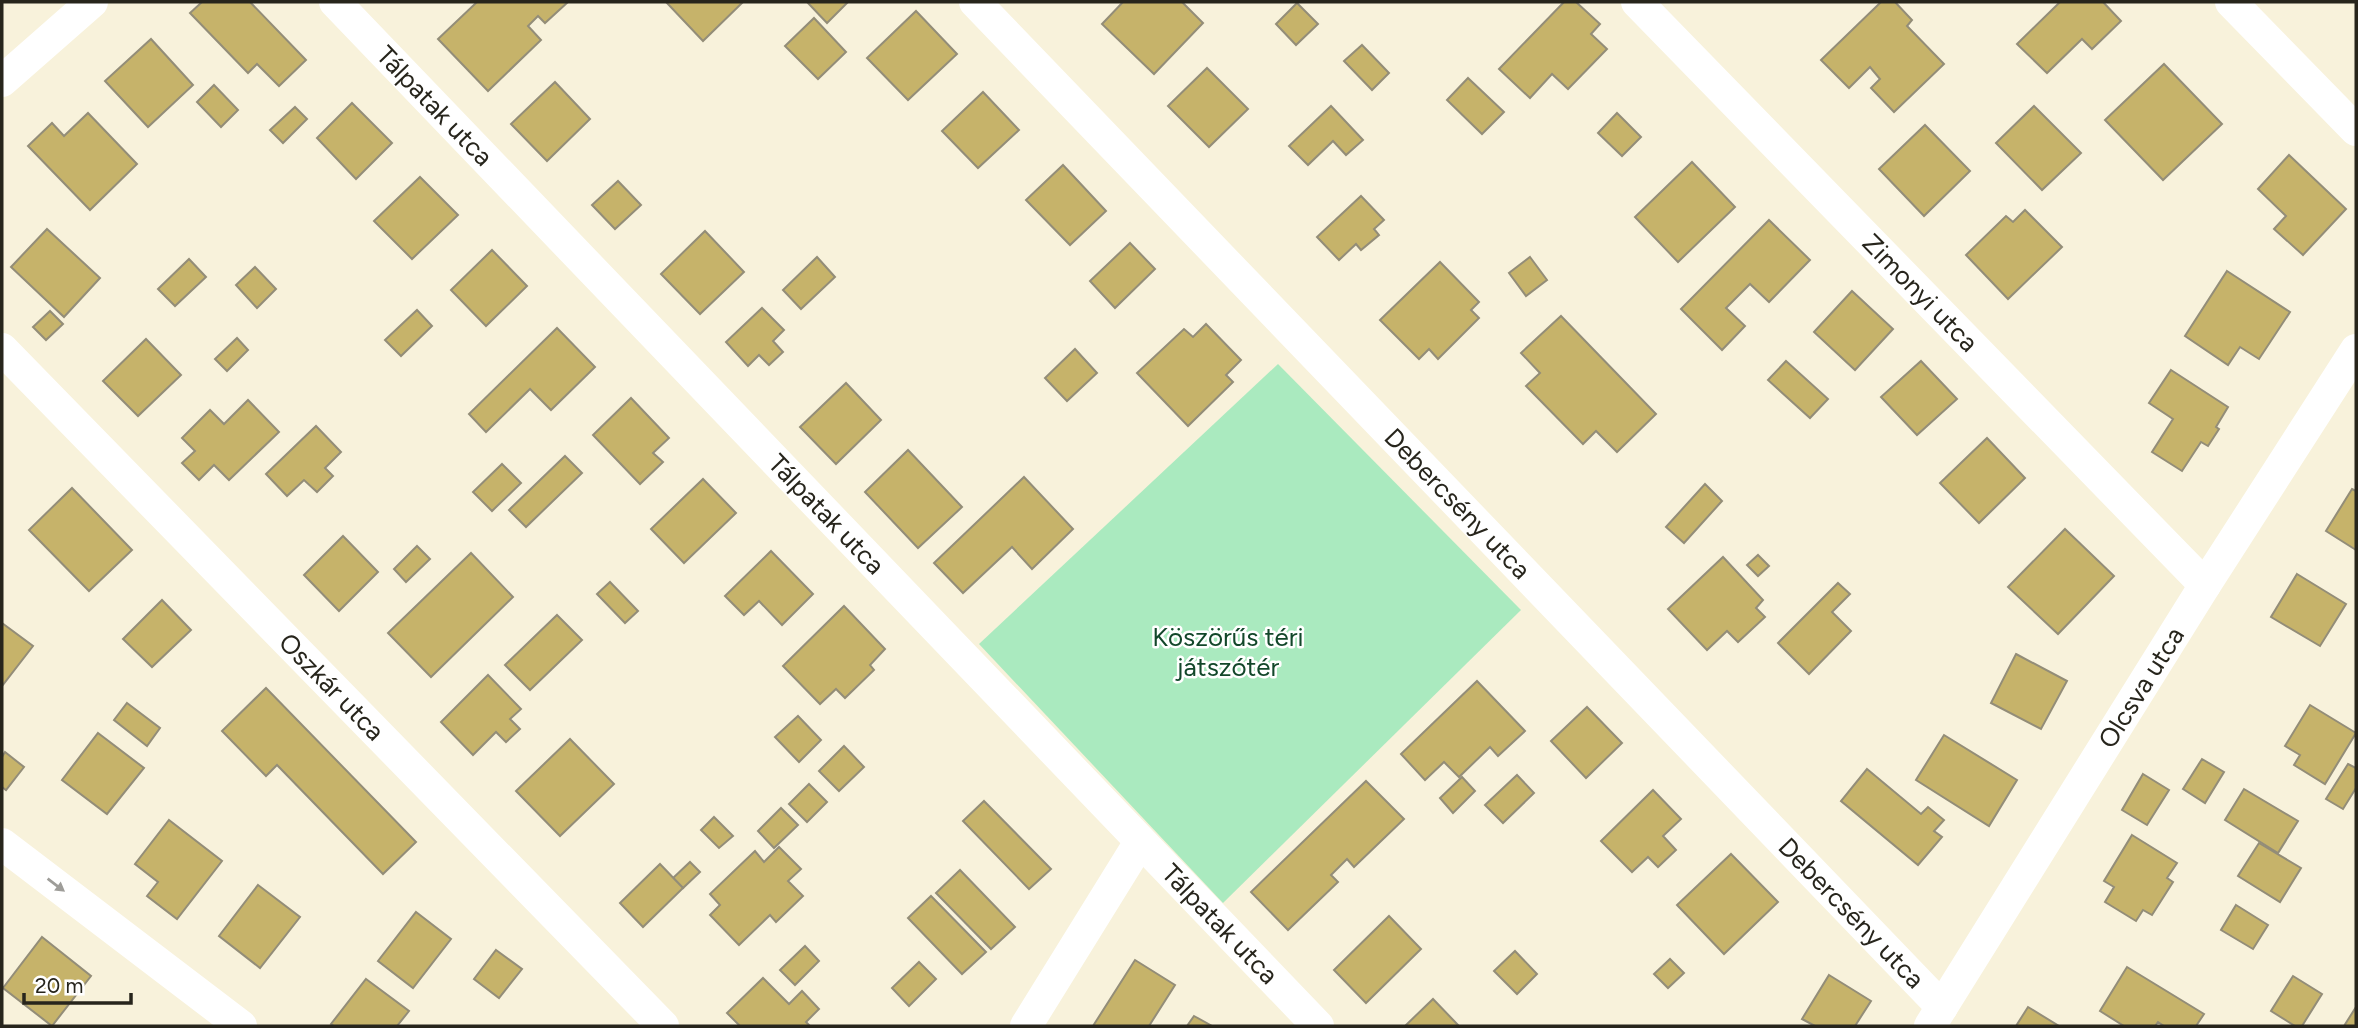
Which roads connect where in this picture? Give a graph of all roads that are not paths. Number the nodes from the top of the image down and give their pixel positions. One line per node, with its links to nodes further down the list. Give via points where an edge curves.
1 (92, 2): 6 (street)
2 (335, 2): 11 (street, Tálpatak utca)
3 (975, 2): 13 (street, Debercsény utca)
4 (1637, 2): 10 (street, Zimonyi utca)
5 (2231, 2): 7 (street)
6 (2, 81)
7 (2356, 130)
8 (2, 349): 15 (street, Oszkár utca)
9 (2356, 350): 10 (street, Olcsva utca)
10 (2205, 585): 13 (street, Olcsva utca)
11 (1140, 842): 16 (street); 17 (street, Tálpatak utca)
12 (2, 844): 14 (street, one-way to 14)
13 (1936, 1016)
14 (241, 1026)
15 (663, 1026)
16 (1026, 1026)
17 (1318, 1026)

